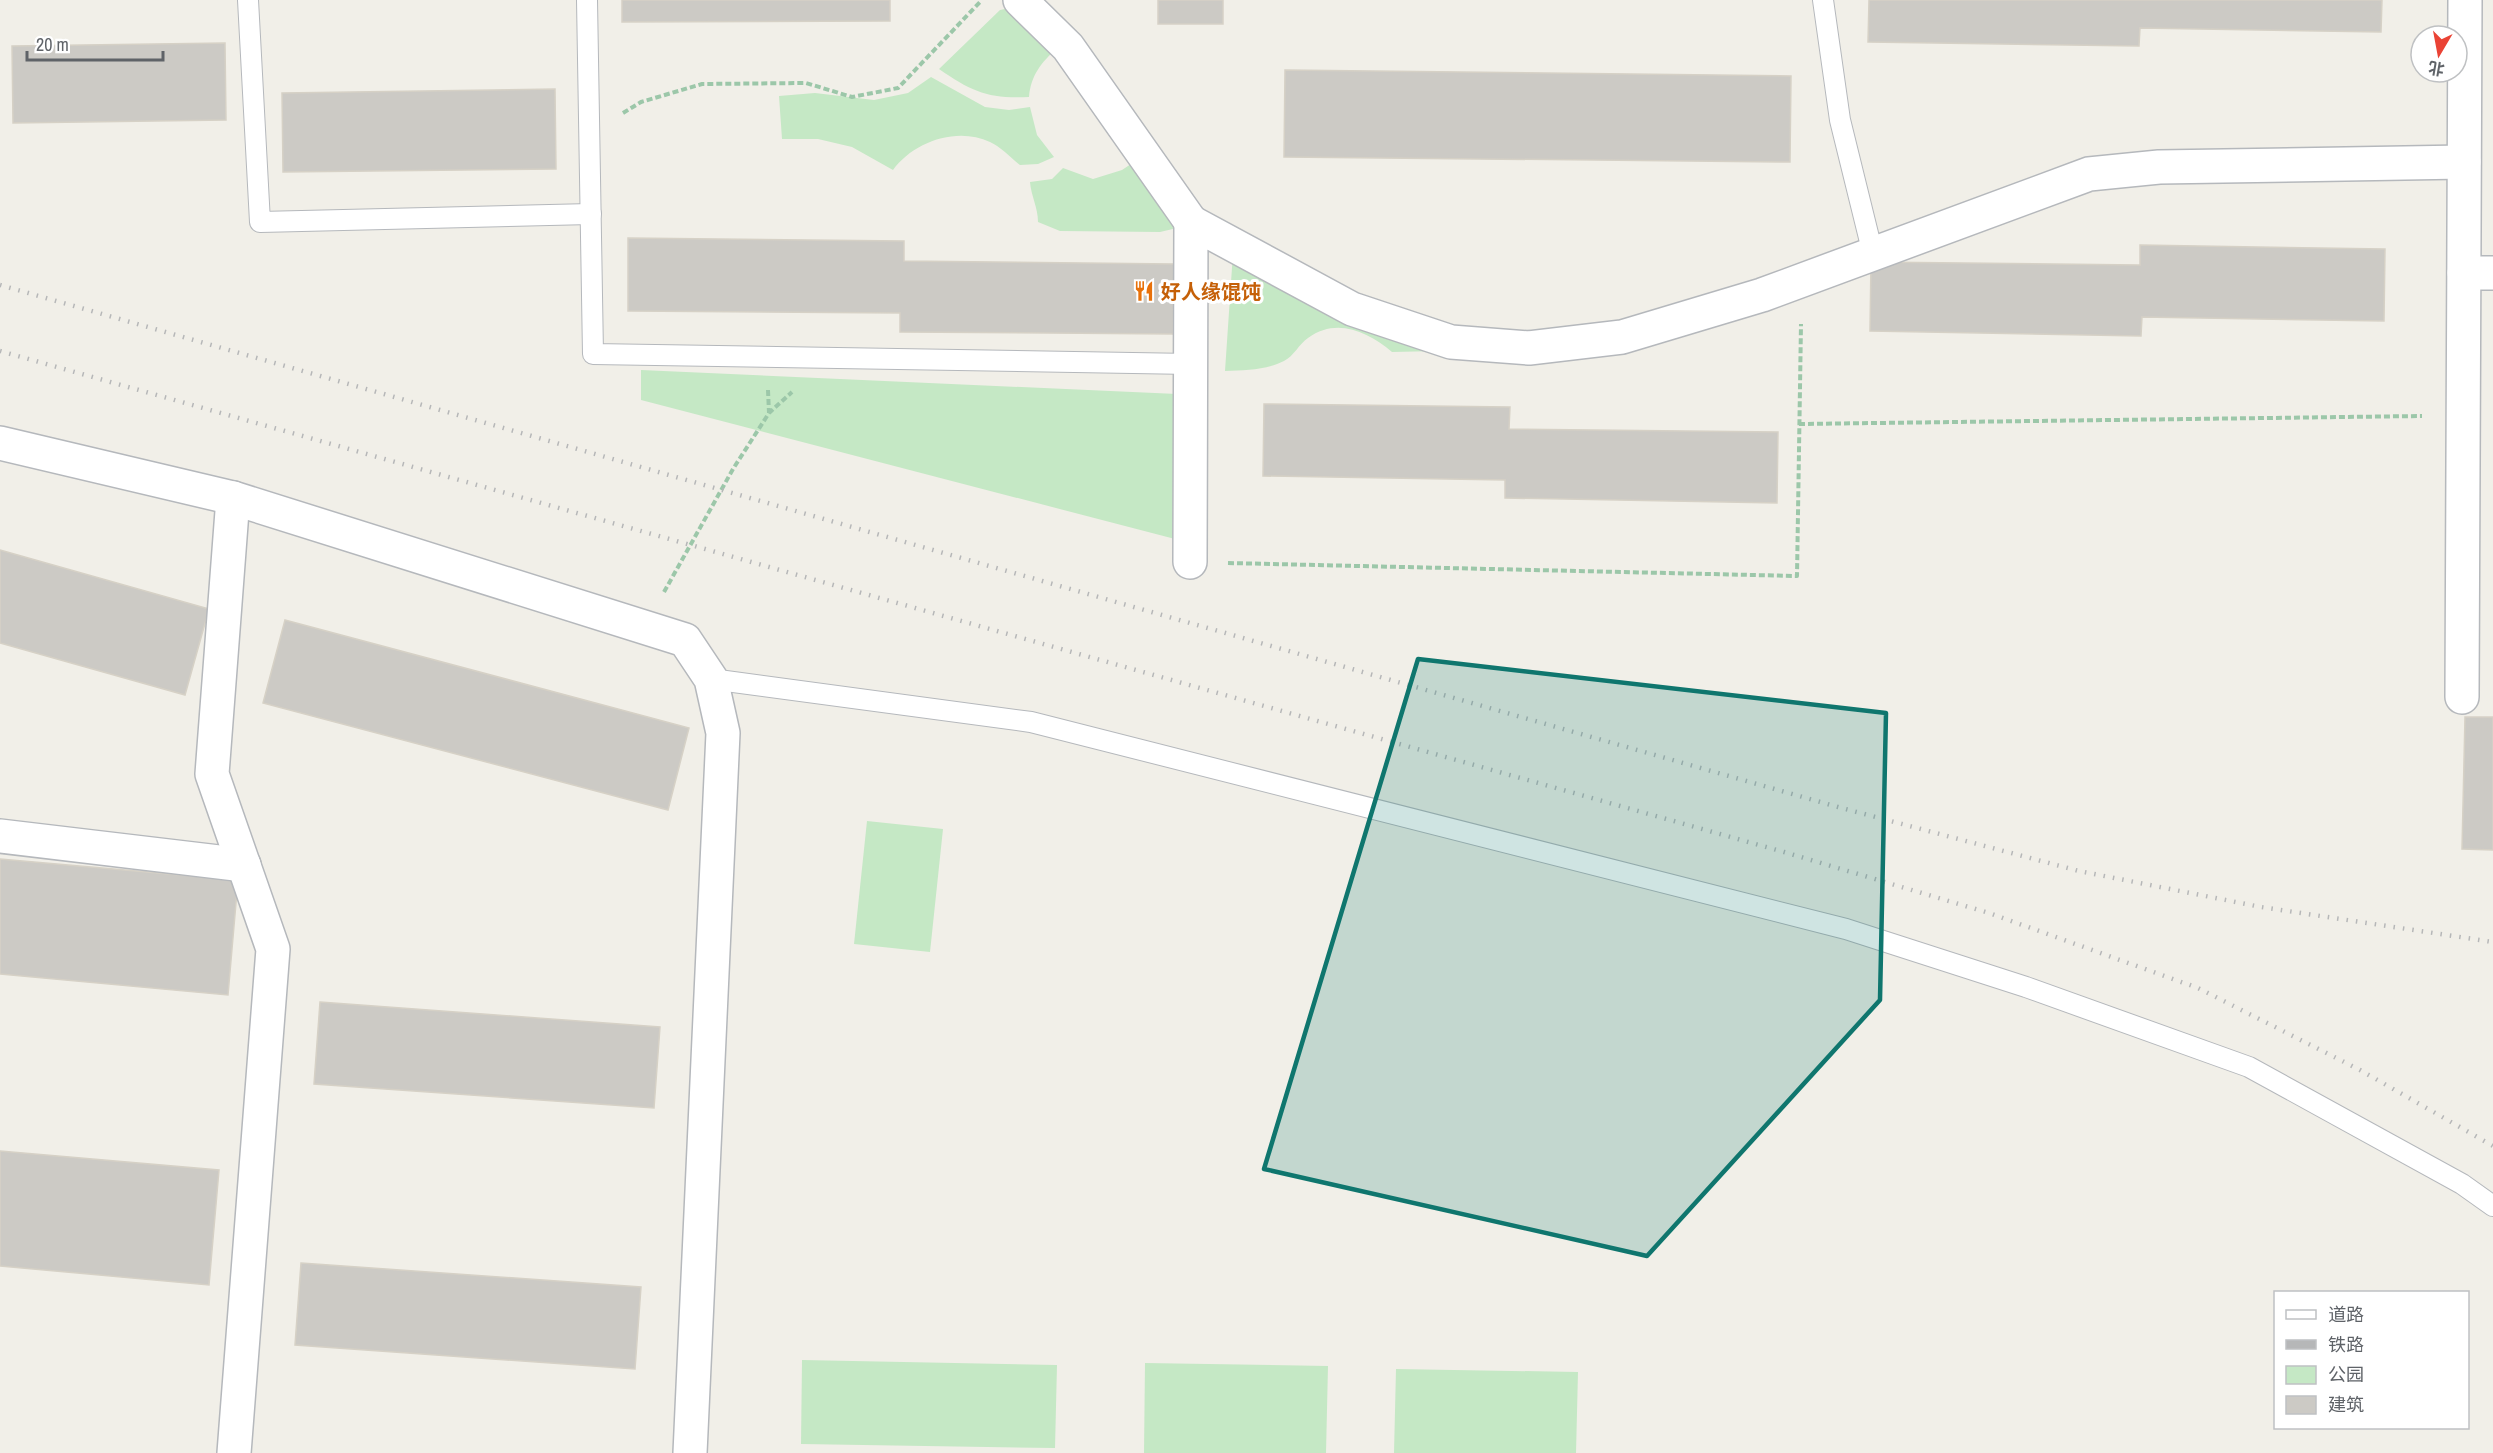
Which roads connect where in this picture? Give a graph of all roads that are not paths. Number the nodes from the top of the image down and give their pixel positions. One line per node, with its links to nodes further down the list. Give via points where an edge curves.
1 (248, 0): 7 (lane, via 260,222)
2 (586, 0): 7 (lane)
3 (1020, 0): 8 (street, via 1068,47)
4 (1823, 0): 9 (lane, via 1840,120)
5 (2465, 0): 6 (street)
6 (2464, 162): 9 (street, via 2159,167 2089,174); 10 (street)
7 (591, 214): 11 (lane, via 593,354)
8 (1191, 222): 9 (street, via 1352,309 1451,342 1529,348 1622,337 1762,295); 11 (street)
9 (1873, 254)
10 (2478, 273): 16 (street, via 2463,416)
11 (1191, 364): 14 (street)
12 (0, 443): 13 (street)
13 (232, 498): 15 (street, via 685,639); 18 (street, via 212,774)
14 (1191, 562)
15 (711, 679): 19 (lane, via 1030,722 1846,929 2026,987 2249,1067 2462,1184); 21 (street, via 723,734)
16 (2463, 697)
17 (0, 836): 18 (street)
18 (244, 865): 20 (street, via 273,949)
19 (2493, 1206)
20 (234, 1453)
21 (690, 1453)

